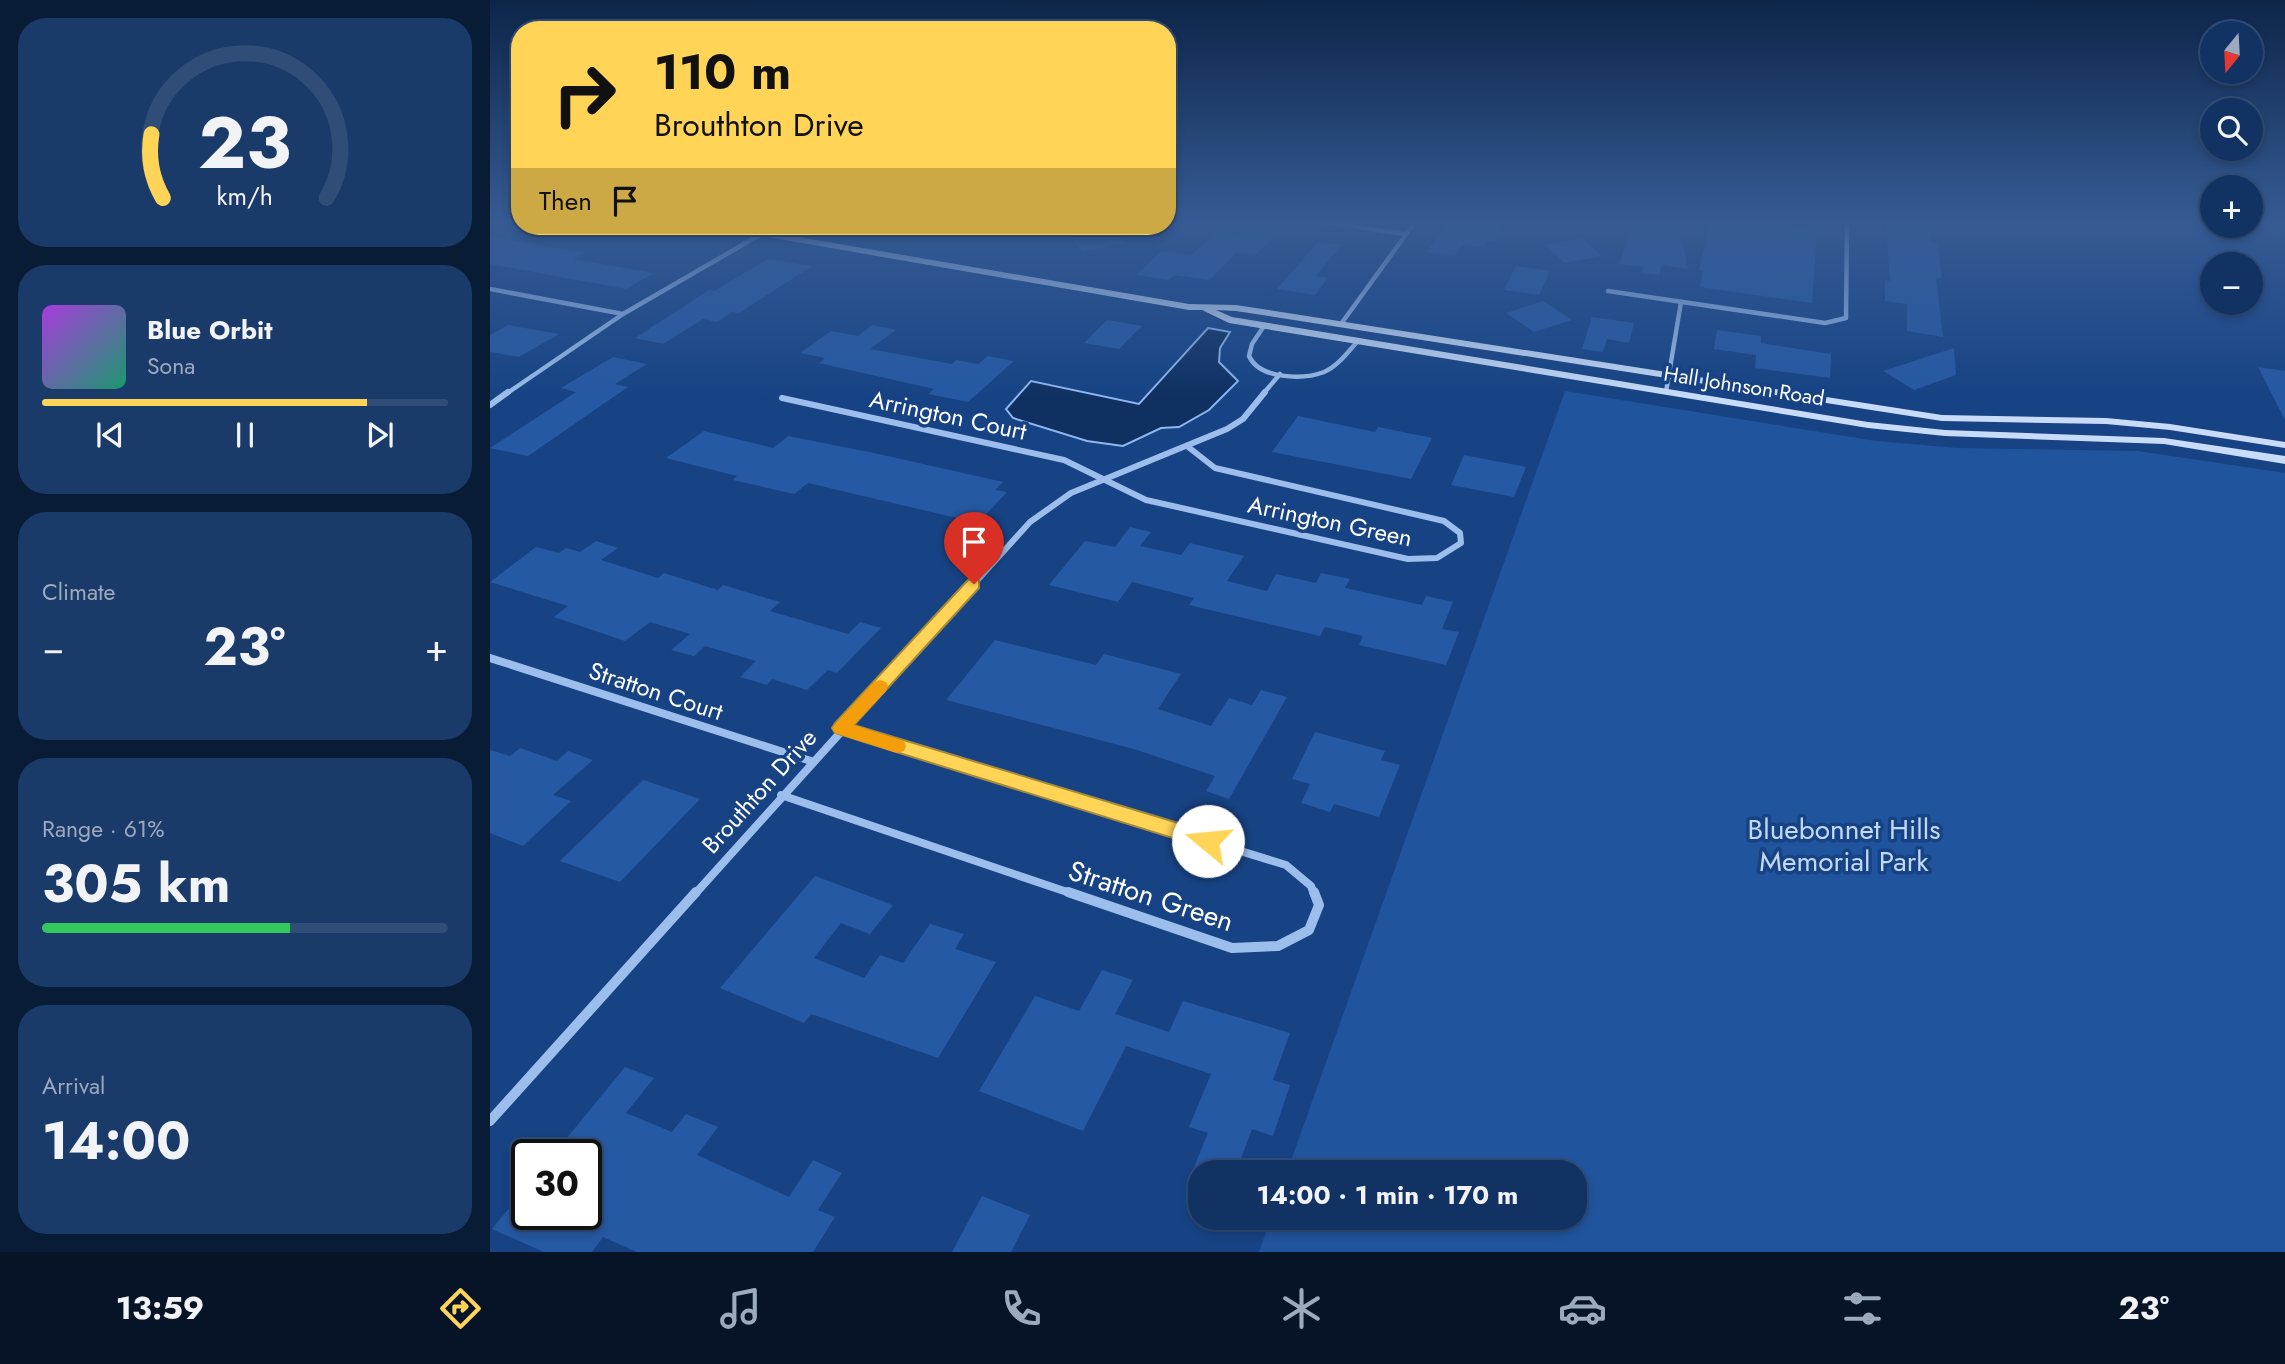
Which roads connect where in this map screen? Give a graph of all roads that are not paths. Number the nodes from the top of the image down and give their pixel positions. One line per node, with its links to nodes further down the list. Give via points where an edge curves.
1 (681, 280): 9 (street)
2 (1041, 280): 8 (main road, Hall Johnson Road)
3 (1372, 280): 10 (street)
4 (1846, 280): 7 (street, via 1846,318 1834,323)
5 (490, 289): 9 (street)
6 (1608, 291): 7 (street)
7 (1681, 302): 14 (street)
8 (1202, 308): 10 (main road, Hall Johnson Road, via 1236,308); 11 (main road, Hall Johnson Road, via 1229,320)
9 (623, 314): 17 (street)
10 (1341, 324): 14 (main road, Hall Johnson Road)
11 (1264, 326): 12 (main road, Hall Johnson Road); 13 (street, via 1249,358 1256,367)
12 (1357, 342): 13 (street, via 1325,371 1304,376); 15 (main road, Hall Johnson Road)
13 (1280, 374): 19 (street, Brouthton Drive, via 1243,418)
14 (1669, 374): 15 (street); 18 (main road, Hall Johnson Road, via 1941,418 2106,421)
15 (1666, 392): 20 (main road, Hall Johnson Road, via 1868,425 1945,433 2139,439)
16 (782, 398): 21 (street, Arrington Court, via 1064,460)
17 (490, 405)
18 (2285, 445)
19 (1187, 446): 21 (street, Brouthton Drive); 21 (street, Arrington Green, via 1215,468 1444,521 1460,533 1461,543 1451,554 1408,559 1146,500)
20 (2285, 460)
21 (1102, 481): 23 (street, Brouthton Drive, via 1071,493 1030,522)
22 (490, 658): 24 (street, Stratton Court)
23 (841, 728): 24 (street, Brouthton Drive); 25 (street, Stratton Green, via 1286,865 1311,886 1319,905 1309,930 1278,946 1232,948)
24 (811, 761): 25 (street, Brouthton Drive)
25 (781, 795): 26 (street, Brouthton Drive)
26 (490, 1121)

